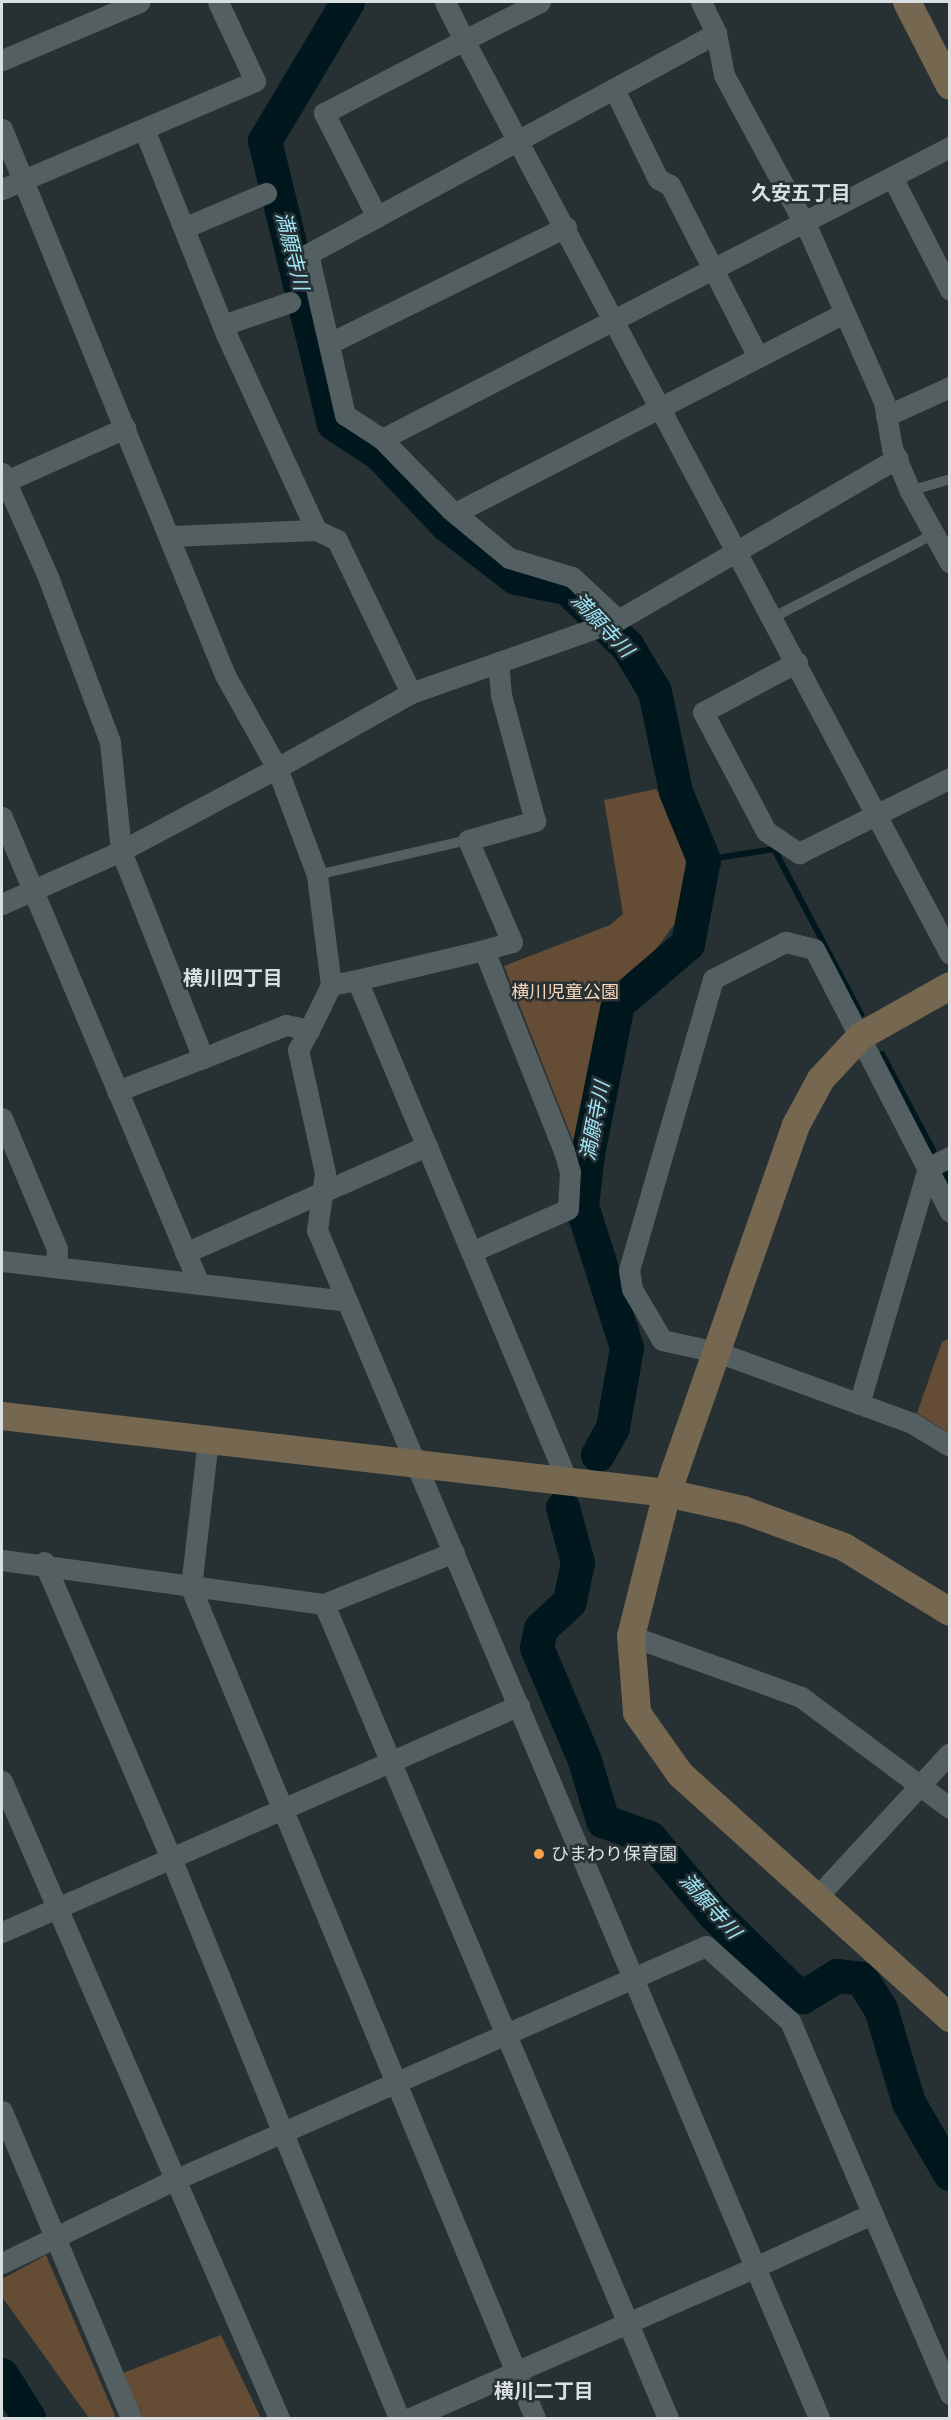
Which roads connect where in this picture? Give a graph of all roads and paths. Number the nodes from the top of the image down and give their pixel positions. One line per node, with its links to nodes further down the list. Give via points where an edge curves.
1 (139, 2): 9 (street)
2 (218, 2): 13 (street, via 255,81)
3 (445, 2): 8 (street)
4 (540, 2): 8 (street)
5 (701, 2): 7 (street)
6 (907, 2): 10 (street)
7 (716, 33): 11 (street); 21 (street, via 724,75)
8 (464, 40): 14 (street); 20 (street, via 324,113)
9 (2, 60)
10 (950, 86)
11 (614, 89): 14 (street); 24 (street, via 658,179 670,185)
12 (2, 129): 17 (street)
13 (144, 129): 17 (street); 23 (street)
14 (520, 140): 20 (street); 22 (street)
15 (950, 147): 16 (street)
16 (892, 177): 21 (street); 25 (street)
17 (22, 180): 18 (street); 35 (street)
18 (2, 189)
19 (266, 194): 23 (street)
20 (377, 217): 36 (street, via 308,254 337,396 345,415)
21 (800, 224): 24 (street); 27 (street, via 810,234)
22 (566, 227): 28 (street); 30 (street)
23 (186, 228): 29 (street)
24 (714, 268): 28 (street); 31 (street)
25 (950, 290)
26 (290, 302): 29 (street)
27 (844, 313): 31 (street); 34 (street)
28 (614, 319): 33 (street); 36 (street)
29 (223, 325): 42 (street)
30 (330, 343)
31 (758, 357): 33 (street)
32 (950, 387): 34 (street)
33 (663, 410): 41 (street); 45 (street)
34 (886, 416): 37 (street)
35 (125, 428): 39 (street); 44 (street)
36 (382, 439): 41 (street)
37 (897, 458): 40 (street); 45 (street)
38 (950, 478): 40 (lane)
39 (3, 479): 57 (street, via 110,742)
40 (910, 491): 43 (street)
41 (455, 513): 48 (street, via 509,558 572,577)
42 (316, 530): 44 (street); 51 (street, via 337,540)
43 (934, 534): 46 (street); 47 (lane)
44 (172, 536): 52 (street, via 225,675)
45 (739, 551): 47 (street); 48 (street)
46 (950, 562)
47 (774, 617): 50 (street)
48 (607, 624): 49 (street)
49 (498, 662): 51 (street); 56 (street, via 501,695 535,821)
50 (797, 662): 54 (street); 54 (street, via 703,712 766,831 799,853)
51 (411, 693): 52 (street)
52 (277, 768): 57 (street); 58 (street)
53 (950, 778): 54 (street)
54 (878, 816): 62 (street)
55 (2, 817): 59 (street)
56 (468, 840): 58 (lane); 61 (street, via 512,942)
57 (121, 852): 59 (street); 68 (street)
58 (317, 875): 64 (street)
59 (32, 890): 60 (street); 69 (street)
60 (2, 904)
61 (484, 950): 63 (street); 76 (street, via 564,1151 568,1209)
62 (950, 954)
63 (357, 980): 64 (street); 71 (street)
64 (331, 985): 66 (street)
65 (950, 986): 67 (street)
66 (309, 1030): 68 (street, via 286,1025); 74 (street, via 298,1050 325,1173)
67 (861, 1036): 73 (street); 82 (street, via 821,1079 796,1125); 82 (street, via 814,949 785,942 713,979 629,1270 632,1289 662,1340)
68 (203, 1058): 69 (street)
69 (117, 1091): 77 (street)
70 (2, 1118): 79 (street, via 57,1249)
71 (427, 1146): 74 (street); 76 (street)
72 (950, 1157): 73 (street)
73 (927, 1168): 75 (street); 83 (street)
74 (322, 1193): 77 (street); 81 (street, via 317,1230)
75 (950, 1212)
76 (471, 1252): 88 (street)
77 (185, 1253): 80 (street)
78 (2, 1261): 79 (street)
79 (56, 1267): 80 (street)
80 (199, 1284): 81 (street)
81 (347, 1300): 87 (street)
82 (720, 1353): 83 (street); 89 (street)
83 (859, 1404): 86 (street, via 912,1423)
84 (2, 1416): 85 (street)
85 (208, 1440): 87 (street); 93 (street)
86 (950, 1446)
87 (412, 1460): 88 (street); 90 (street)
88 (566, 1478): 89 (street)
89 (667, 1493): 95 (street, via 743,1510 844,1547); 96 (street)
90 (454, 1552): 94 (street); 97 (street)
91 (2, 1560): 92 (street)
92 (44, 1562): 93 (street); 104 (street)
93 (191, 1588): 94 (street); 103 (street)
94 (324, 1604): 99 (street)
95 (950, 1612)
96 (631, 1636): 101 (street, via 801,1697); 105 (street, via 637,1713 680,1774)
97 (519, 1705): 99 (street); 108 (street)
98 (950, 1753): 101 (street)
99 (391, 1760): 103 (street); 110 (street)
100 (2, 1780): 106 (street)
101 (922, 1784): 102 (street); 105 (street)
102 (950, 1808)
103 (283, 1810): 104 (street); 111 (street)
104 (171, 1858): 106 (street); 113 (street)
105 (816, 1898): 109 (street)
106 (55, 1908): 107 (street); 114 (street)
107 (2, 1932)
108 (633, 1977): 110 (street); 115 (street, via 706,1946 790,2021); 118 (street)
109 (950, 2018)
110 (506, 2034): 111 (street); 119 (street)
111 (393, 2083): 113 (street); 120 (street)
112 (2, 2111): 116 (street)
113 (283, 2133): 114 (street); 124 (street)
114 (172, 2181): 116 (street); 123 (street)
115 (872, 2214): 118 (street); 121 (street)
116 (54, 2237): 117 (street); 122 (street)
117 (2, 2263)
118 (755, 2267): 119 (street); 128 (street)
119 (628, 2323): 120 (street); 127 (street)
120 (516, 2374): 125 (street); 126 (street)
121 (950, 2394)
122 (131, 2418)
123 (279, 2418)
124 (399, 2418)
125 (410, 2418)
126 (535, 2418)
127 (668, 2418)
128 (819, 2418)

